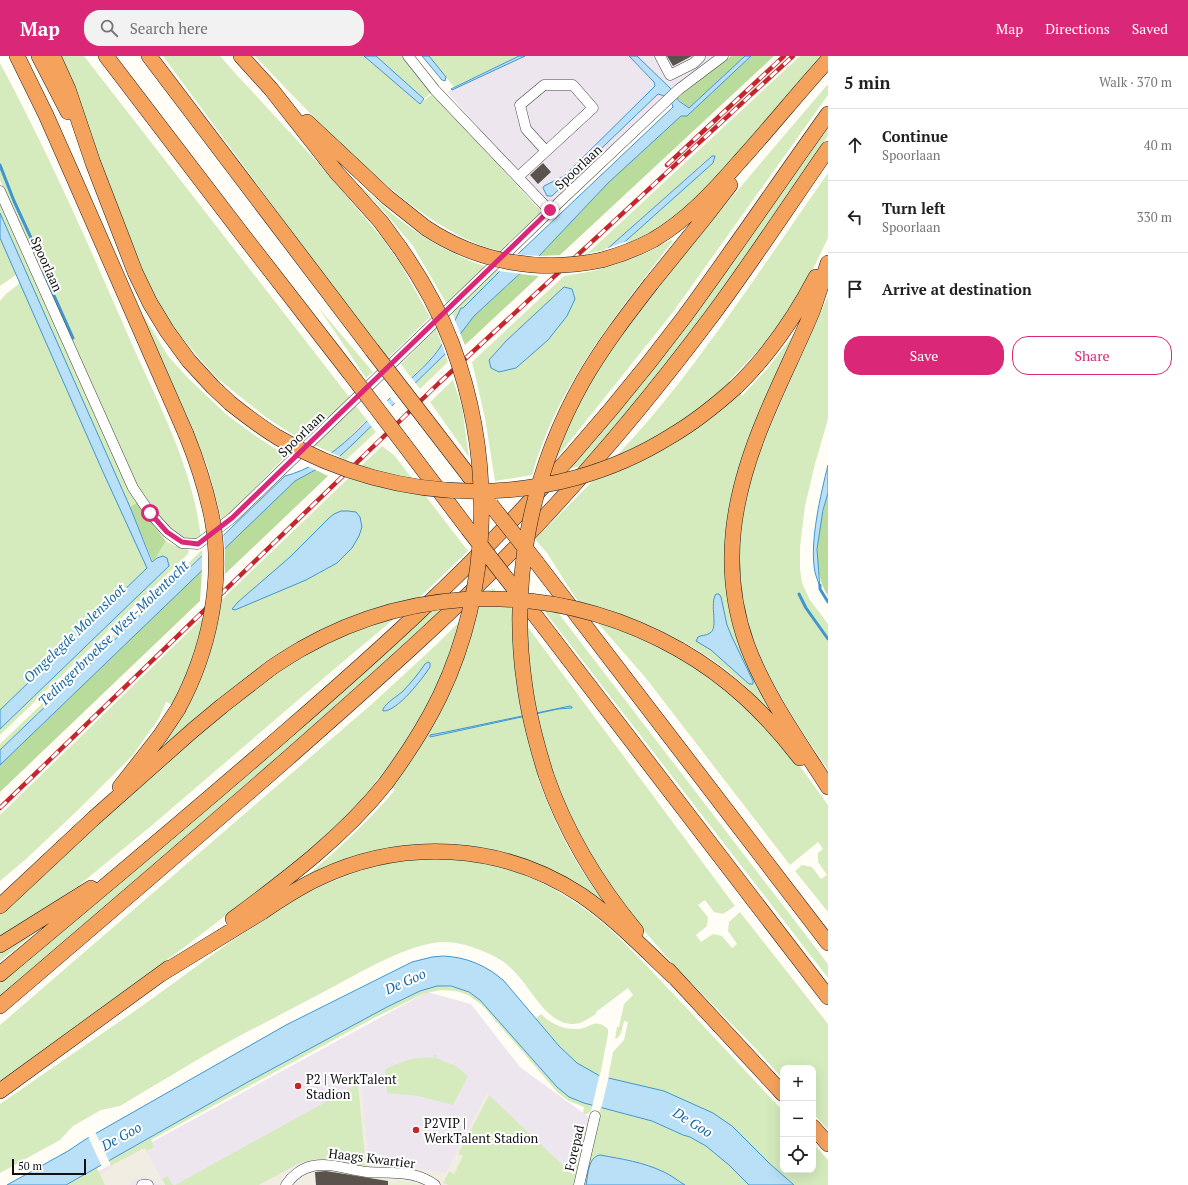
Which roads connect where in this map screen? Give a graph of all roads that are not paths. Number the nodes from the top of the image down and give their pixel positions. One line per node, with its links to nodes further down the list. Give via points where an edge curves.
1 (17, 56): 24 (highway, via 46,115)
2 (40, 56): 17 (highway)
3 (53, 56): 17 (highway, via 68,89)
4 (106, 56): 37 (highway, bridge)
5 (149, 56): 30 (highway, bridge)
6 (241, 56): 12 (highway)
7 (408, 56): 18 (street, via 435,90)
8 (660, 56): 9 (street, via 670,75 694,64)
9 (701, 56)
10 (723, 56): 20 (street, Spoorlaan, via 678,90)
11 (828, 60): 13 (highway)
12 (270, 89): 13 (highway, bridge, via 382,192 412,218 443,239 493,259 545,266 602,260 638,247 670,229 692,212 730,173); 35 (highway, bridge, via 337,173 381,222 421,280 437,310 467,391 476,436 482,506 479,555 470,610 458,652 431,714 386,783 352,822 323,849)
13 (791, 102): 36 (highway, bridge, via 706,216 633,307 574,397 550,451 536,497 528,528 522,572 520,615 526,698 546,775 573,837 600,882)
14 (828, 114): 28 (highway, via 727,258 651,360 606,416 529,502 461,573 406,625)
15 (828, 149): 38 (highway, via 739,278 632,418 514,550 382,676)
16 (546, 151): 16 (street, via 594,108 573,86 544,85 520,105 526,129); 18 (street)
17 (93, 162): 23 (highway)
18 (518, 177): 20 (street)
19 (0, 191): 20 (street, Spoorlaan, via 133,488 167,532 182,542 198,544 232,518)
20 (550, 210)
21 (828, 253): 23 (highway, bridge, via 803,301 783,332 736,387 700,418 671,437 616,464 558,482 488,491 426,488 357,473 318,458 261,426 230,403 200,374 177,346 158,317)
22 (828, 263): 25 (highway, via 812,312 747,464 736,507 732,546 733,586 741,627 751,656 761,678)
23 (136, 272): 24 (street)
24 (117, 279): 27 (highway, bridge, via 186,434 202,477 215,549 215,578 212,612 203,650 178,709 160,736)
25 (828, 787)
26 (828, 794): 27 (highway, bridge, via 782,735 751,702 712,670 651,634 579,609 528,601 473,599 454,600 385,614 334,632 301,649 271,668 222,706)
27 (94, 818): 29 (highway)
28 (142, 856): 33 (highway); 34 (highway)
29 (0, 906)
30 (801, 908): 31 (highway); 32 (highway)
31 (828, 938)
32 (828, 944)
33 (0, 945)
34 (0, 974)
35 (161, 974): 36 (highway, via 300,888 324,876 374,858 435,851 494,858 528,868 557,881 601,910); 39 (highway)
36 (674, 977): 40 (highway)
37 (828, 997)
38 (0, 1006)
39 (0, 1091)
40 (780, 1091)
41 (591, 1120): 48 (street, Forepad)
42 (816, 1130): 43 (highway)
43 (828, 1144)
44 (142, 1185): 45 (street)
45 (148, 1185)
46 (286, 1185): 47 (street, Haags Kwartier, via 301,1170 314,1165 400,1173 426,1179)
47 (436, 1185)
48 (579, 1185)

